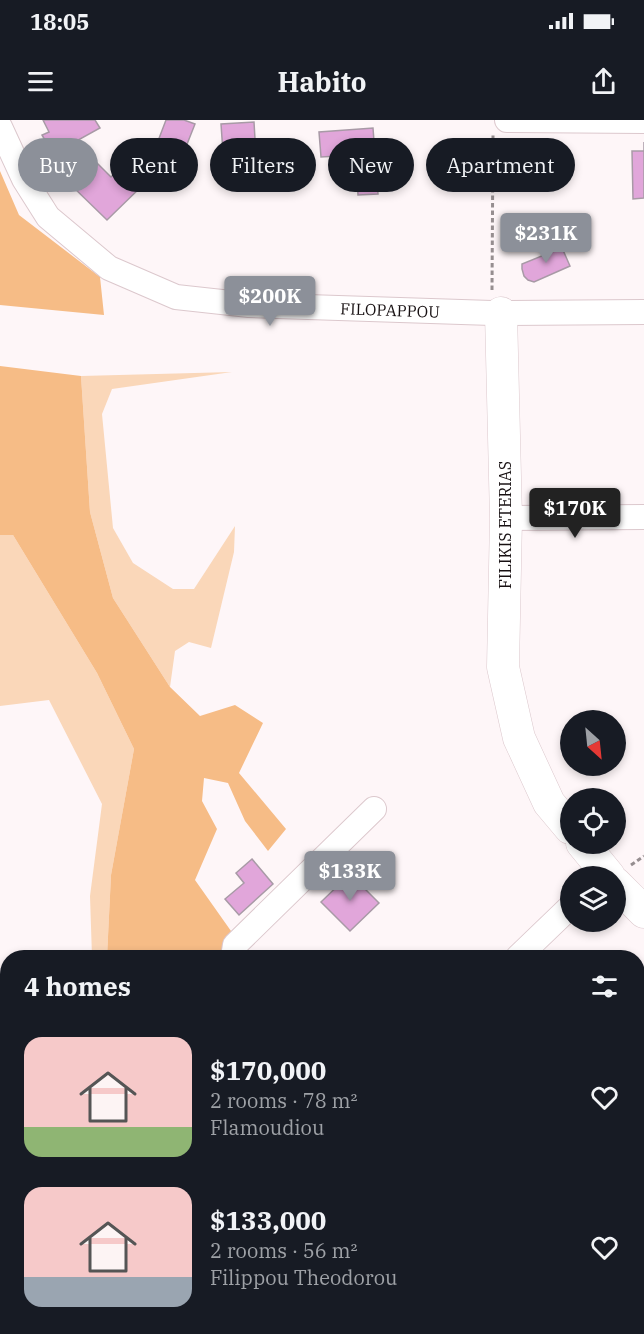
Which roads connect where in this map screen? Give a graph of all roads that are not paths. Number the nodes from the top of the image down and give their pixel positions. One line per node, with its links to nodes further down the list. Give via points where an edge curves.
1 (644, 121): 2 (street)
2 (500, 126)
3 (0, 127): 5 (street, FILOPAPPOU, via 24,179 48,217 109,268 176,297 249,306)
4 (644, 312): 5 (street, FILOPAPPOU)
5 (497, 313): 7 (main road, FILIKIS ETERIAS)
6 (644, 517): 7 (street)
7 (506, 518): 9 (main road, FILIKIS ETERIAS, via 503,667 519,738 549,803)
8 (374, 809): 15 (street)
9 (560, 816)
10 (590, 854): 11 (main road)
11 (600, 866)
12 (626, 894): 13 (main road)
13 (644, 912)
14 (560, 917): 16 (street)
15 (234, 950)
16 (525, 950)

